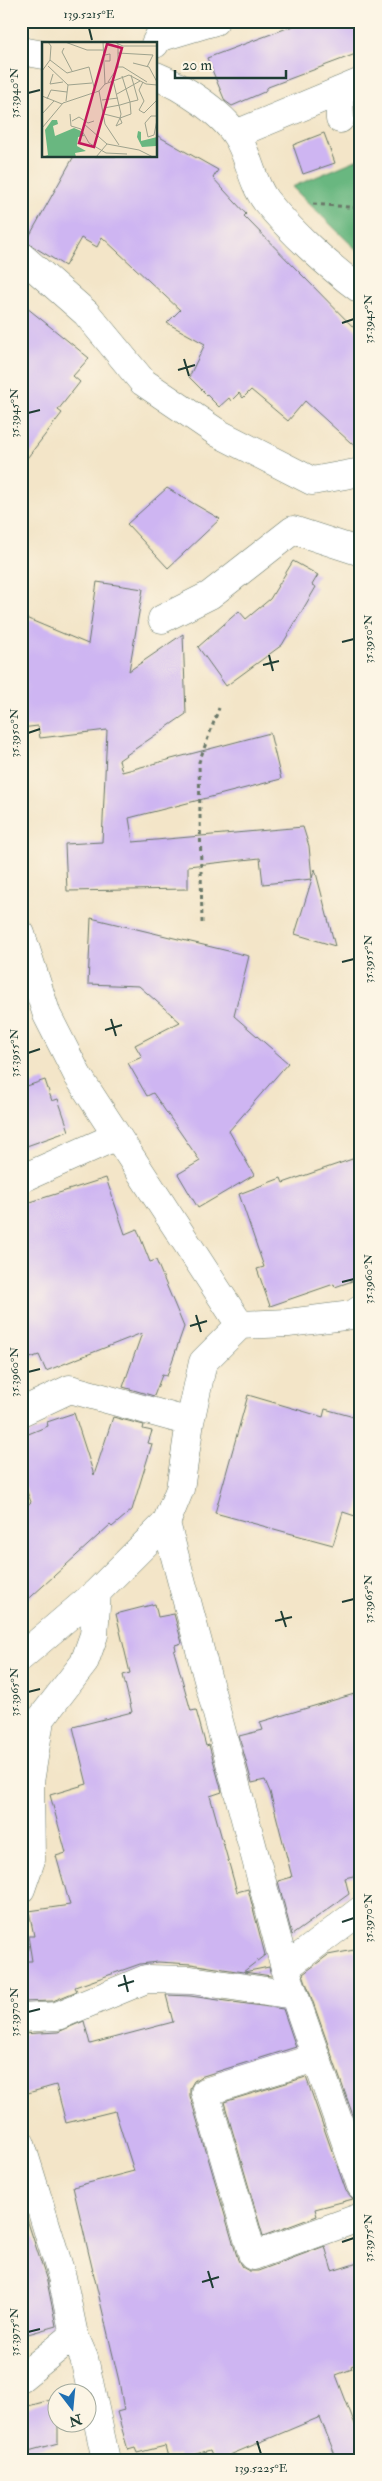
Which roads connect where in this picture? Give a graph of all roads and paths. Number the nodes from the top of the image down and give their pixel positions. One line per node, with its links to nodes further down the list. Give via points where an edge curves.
1 (215, 21): 2 (street, via 158,38)
2 (156, 42)
3 (21, 51): 4 (street)
4 (42, 55)
5 (158, 77): 8 (street, via 207,107)
6 (350, 86): 7 (street); 8 (street)
7 (340, 119)
8 (236, 134): 10 (street, via 265,200 334,271)
9 (21, 256): 11 (street, via 86,313 143,382 218,432 312,481)
10 (361, 290)
11 (361, 472)
12 (361, 552): 13 (street, via 293,530 210,595)
13 (162, 619)
14 (219, 708): 15 (path, via 199,762)
15 (202, 923)
16 (21, 934): 17 (street)
17 (28, 980): 18 (street, via 78,1076)
18 (117, 1136): 19 (street); 21 (street)
19 (21, 1179)
20 (358, 1317): 21 (street)
21 (240, 1325): 23 (street, via 203,1362)
22 (21, 1412): 23 (street, via 70,1389)
23 (190, 1422): 24 (street, via 180,1489)
24 (166, 1523): 25 (street); 29 (street)
25 (97, 1592): 26 (street); 27 (street, via 94,1636 84,1663 40,1720 30,1782 31,1860)
26 (21, 1657)
27 (21, 1889)
28 (361, 1910): 29 (street)
29 (285, 1968): 30 (street)
30 (294, 1995): 31 (street, via 192,1980 146,1979 57,2016); 32 (street)
31 (21, 2018)
32 (315, 2058): 34 (street); 35 (street, via 205,2092 210,2110 253,2256)
33 (21, 2144): 36 (street, via 62,2277)
34 (361, 2186)
35 (361, 2217)
36 (74, 2335): 37 (street); 38 (street, via 84,2358)
37 (21, 2378)
38 (106, 2460)

